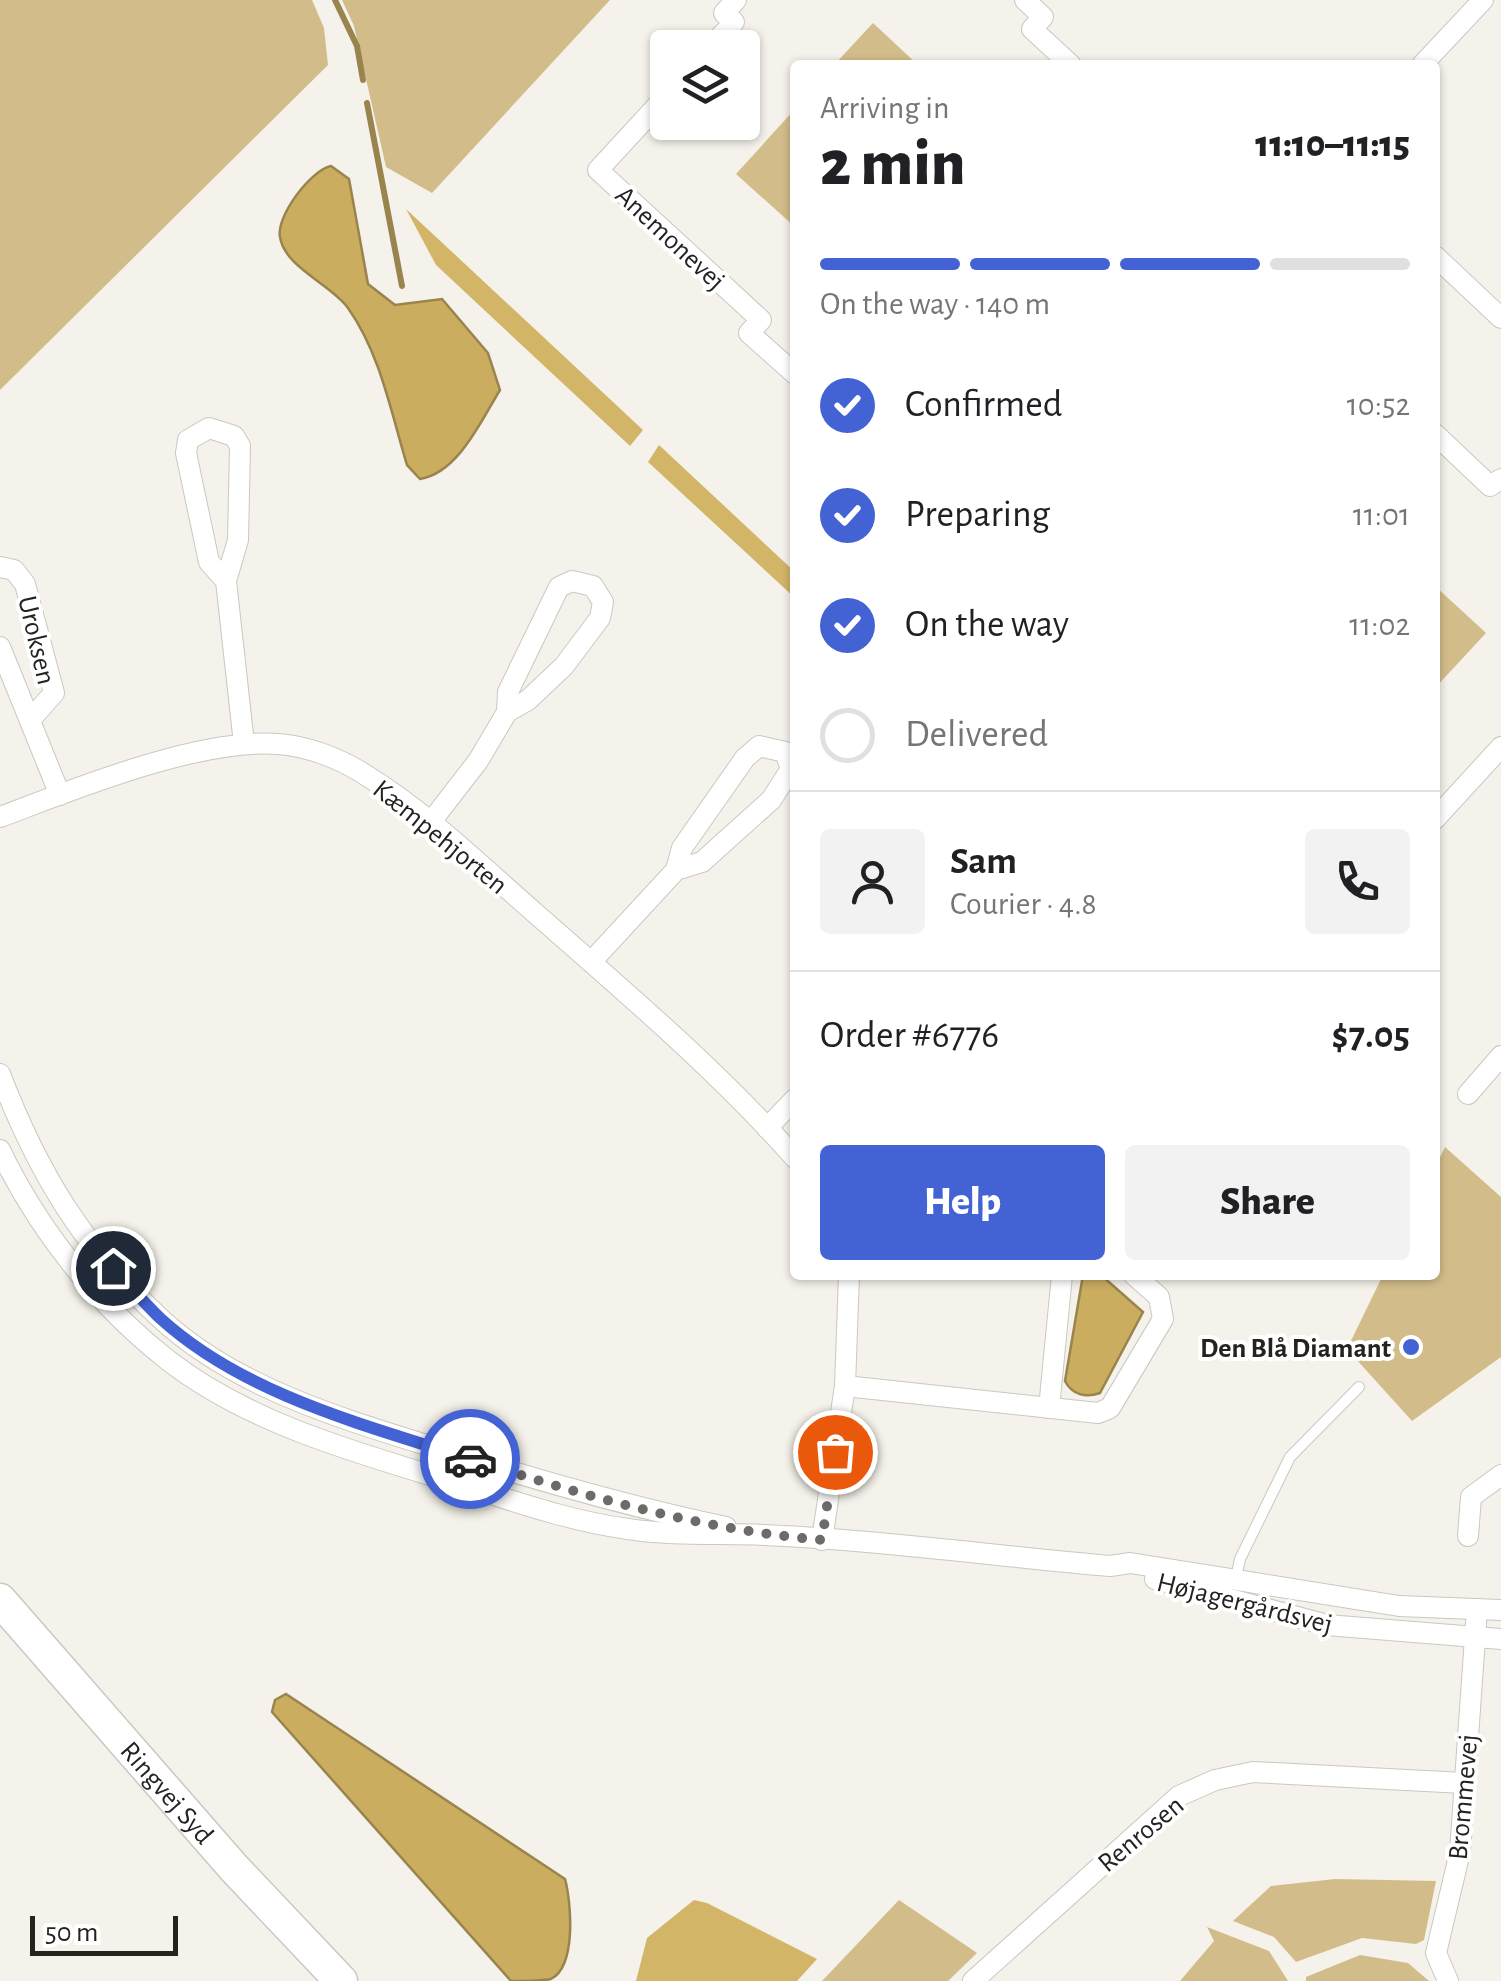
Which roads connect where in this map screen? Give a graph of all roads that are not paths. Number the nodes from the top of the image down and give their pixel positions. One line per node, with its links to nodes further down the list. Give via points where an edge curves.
1 (736, 0): 4 (street, via 724,13 734,22)
2 (1025, 0): 5 (street, via 1043,17 1032,29)
3 (1483, 0): 6 (street)
4 (727, 30)
5 (1066, 60)
6 (1427, 60)
7 (650, 114): 10 (street, Anemonevej, via 598,170 761,320 750,332)
8 (1440, 266): 9 (street)
9 (1501, 318)
10 (790, 369)
11 (1440, 439): 12 (street, via 1490,486)
12 (1501, 479)
13 (0, 567): 17 (street, Uroksen, via 14,570 26,584 54,692)
14 (226, 581): 14 (street, via 238,540 240,446 234,436 208,428 188,440 186,453 210,562); 18 (street)
15 (0, 646): 17 (street, Uroksen)
16 (507, 712): 16 (street, via 564,666 600,618 602,602 593,586 572,582 559,588 508,692); 25 (street)
17 (30, 720): 22 (street, Uroksen)
18 (244, 744): 22 (street, Kæmpehjorten); 25 (street, Kæmpehjorten, via 317,752 363,773)
19 (1501, 746): 23 (street)
20 (790, 766): 26 (street, via 785,752 758,746 682,848)
21 (790, 771): 26 (street, via 772,800 702,862)
22 (60, 795): 24 (street, Kæmpehjorten)
23 (1440, 813)
24 (0, 817)
25 (430, 823): 27 (street, Kæmpehjorten)
26 (676, 870): 27 (street)
27 (591, 962): 32 (street, Kæmpehjorten)
28 (1500, 1061): 30 (street)
29 (0, 1074): 42 (street, Højagergårdsvej, via 30,1150 66,1212 162,1320 207,1353 256,1381 366,1426 645,1509)
30 (1468, 1094)
31 (790, 1104): 32 (street)
32 (767, 1128): 34 (street, Kæmpehjorten)
33 (0, 1150): 42 (street, Højagergårdsvej, via 39,1220 118,1314 168,1360 244,1404 313,1437 585,1522 686,1536)
34 (790, 1153)
35 (849, 1280): 38 (street)
36 (1062, 1280): 40 (street)
37 (1140, 1280): 40 (street, via 1159,1297 1163,1319 1110,1408)
38 (844, 1386): 40 (street); 44 (street)
39 (1359, 1387): 46 (lane, via 1290,1457)
40 (1049, 1408)
41 (1501, 1476): 43 (street, via 1471,1497)
42 (762, 1535): 44 (street, Højagergårdsvej)
43 (1468, 1536)
44 (822, 1540): 45 (street, Højagergårdsvej)
45 (1110, 1566): 46 (street, Højagergårdsvej); 50 (street, Højagergårdsvej, via 1327,1624)
46 (1236, 1578): 48 (street, Højagergårdsvej, via 1399,1606)
47 (0, 1600): 53 (highway, Ringvej Syd)
48 (1478, 1608): 49 (street, Højagergårdsvej); 50 (street, Brommevej)
49 (1501, 1610)
50 (1476, 1639): 51 (street, Højagergårdsvej); 52 (street, Brommevej)
51 (1501, 1639)
52 (1464, 1783): 54 (street, Renrosen, via 1254,1772 1215,1780 1179,1796); 55 (street, Brommevej, via 1460,1852 1436,1953)
53 (341, 1981)
54 (973, 1981)
55 (1448, 1981)

